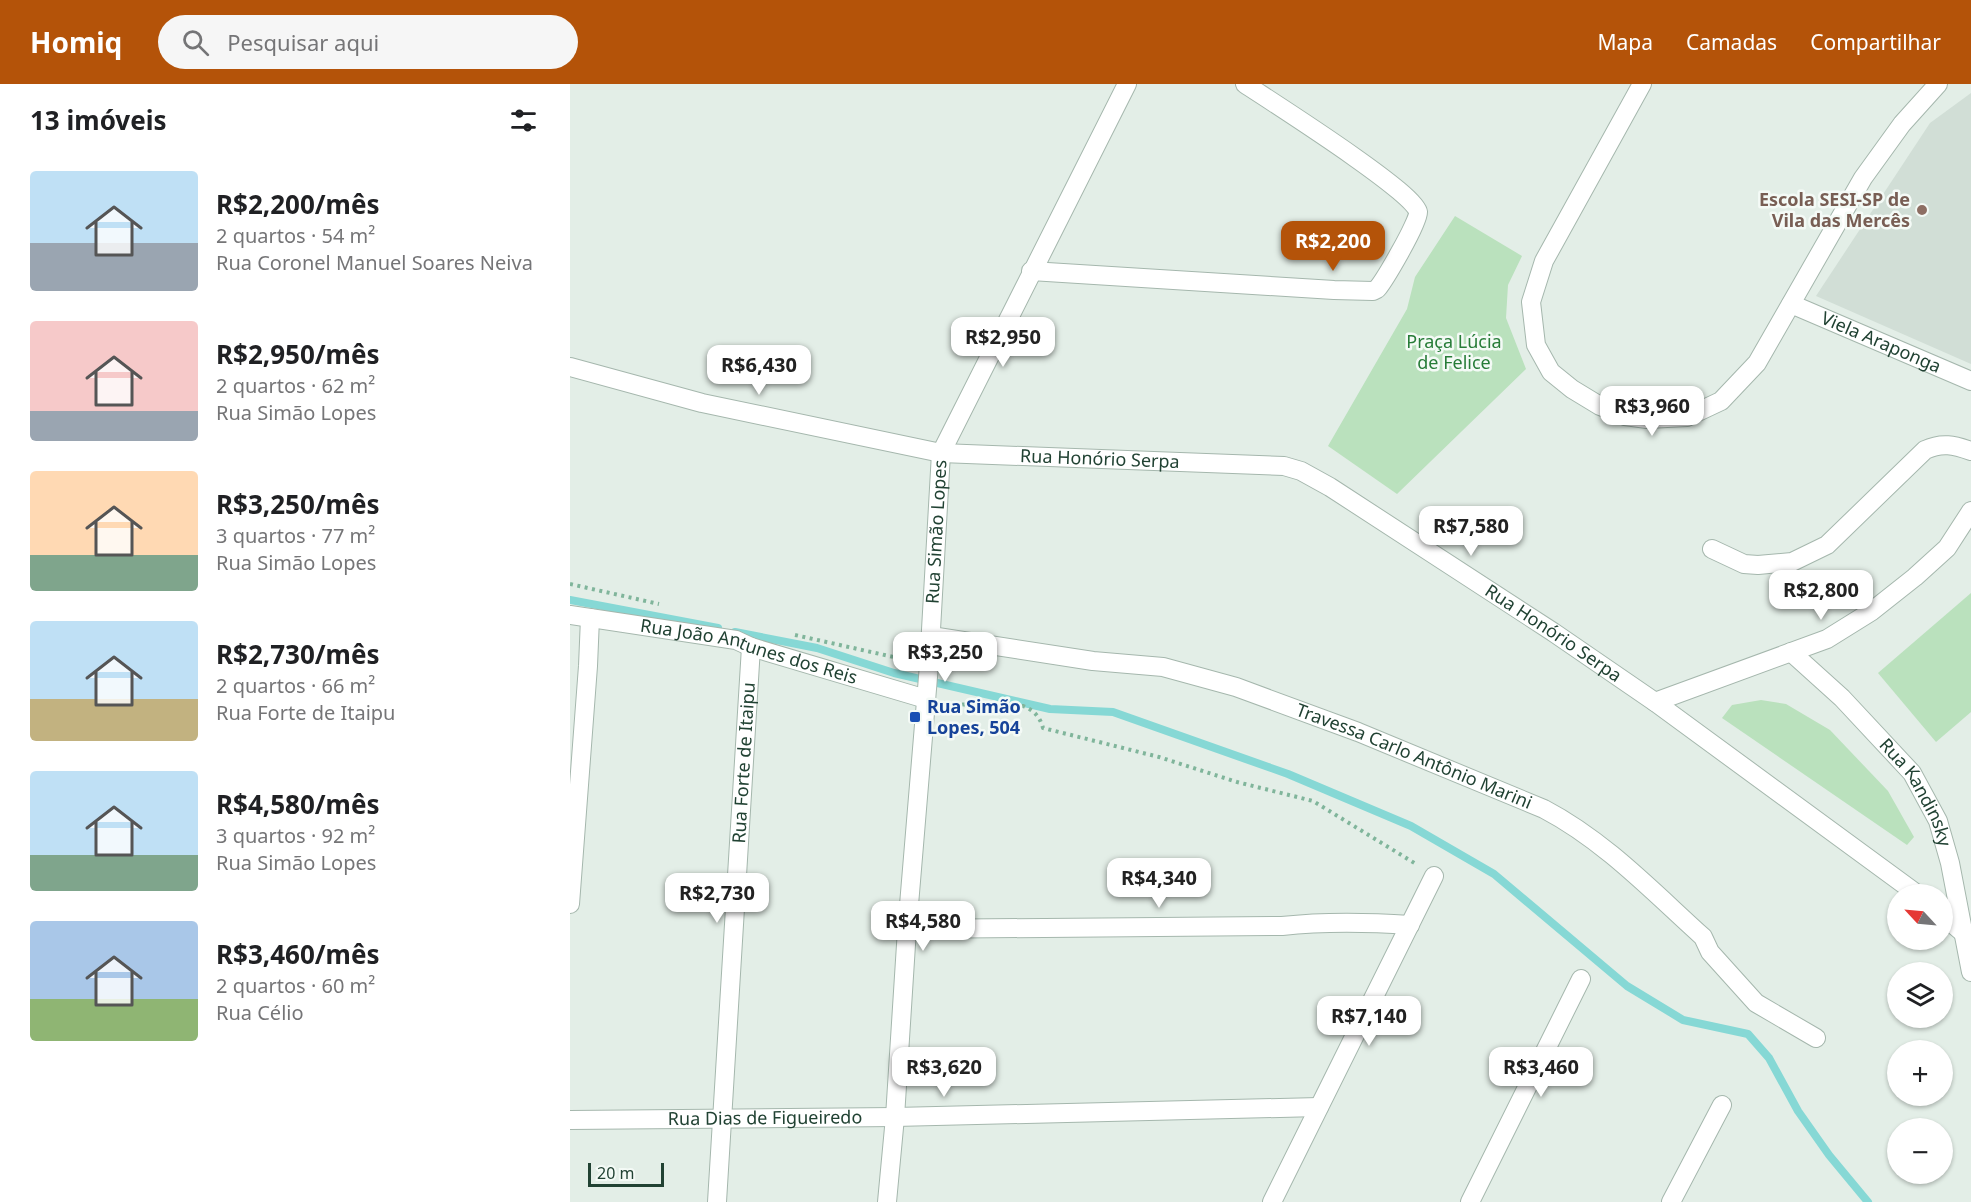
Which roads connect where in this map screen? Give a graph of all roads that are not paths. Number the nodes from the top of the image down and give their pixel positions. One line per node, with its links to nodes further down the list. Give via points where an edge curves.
1 (1127, 84): 5 (street, Rua Simão Lopes)
2 (1245, 84): 5 (street, via 1380,176 1416,207 1412,229 1377,289 1334,290)
3 (1642, 84): 6 (street, via 1544,261 1534,292 1531,302 1536,345 1551,372 1600,406 1625,416 1687,417 1721,400 1757,363)
4 (1938, 84): 6 (street, via 1902,124 1863,178)
5 (1031, 271): 10 (street, Rua Simão Lopes)
6 (1791, 304): 8 (street, Viela Araponga)
7 (570, 367): 10 (street, Rua Honório Serpa, via 702,403)
8 (1971, 381)
9 (1971, 452): 12 (street, via 1950,444 1936,444 1925,450 1827,545 1792,562 1744,564)
10 (941, 453): 15 (street, Rua Simão Lopes); 19 (street, Rua Honório Serpa, via 1284,466 1301,471)
11 (1971, 511): 17 (street, via 1947,548 1898,591 1827,639)
12 (1712, 549)
13 (570, 615): 14 (street, Rua João Antunes dos Reis)
14 (590, 618): 16 (street, Rua João Antunes dos Reis, via 729,639); 22 (street)
15 (931, 636): 18 (street, Rua Simão Lopes); 29 (street, Travessa Carlo Antônio Marini, via 1093,661 1163,667 1236,687 1358,732 1544,809 1621,862 1703,938 1710,952 1756,1003)
16 (752, 647): 18 (street, Rua João Antunes dos Reis); 33 (street, Rua Forte de Itaipu)
17 (1791, 652): 19 (street); 26 (street, Rua Kandinsky, via 1842,698 1912,773 1938,821)
18 (926, 700): 25 (street, Rua Simão Lopes)
19 (1655, 702): 21 (street, Rua Honório Serpa)
20 (1434, 876): 24 (street)
21 (1903, 884)
22 (570, 904)
23 (1953, 924): 26 (street)
24 (1410, 925): 25 (street, via 1352,921 1282,926); 31 (street)
25 (907, 929): 32 (street, Rua Simão Lopes)
26 (1962, 932): 27 (street, Rua Kandinsky)
27 (1971, 972)
28 (1581, 979): 38 (street)
29 (1816, 1038)
30 (1722, 1105): 39 (street)
31 (1319, 1107): 32 (street, Rua Dias de Figueiredo); 37 (street)
32 (895, 1117): 33 (street, Rua Dias de Figueiredo); 36 (street, Rua Simão Lopes)
33 (723, 1119): 34 (street, Rua Dias de Figueiredo); 35 (street, Rua Forte de Itaipu)
34 (570, 1120)
35 (717, 1202)
36 (887, 1202)
37 (1272, 1202)
38 (1470, 1202)
39 (1671, 1202)

